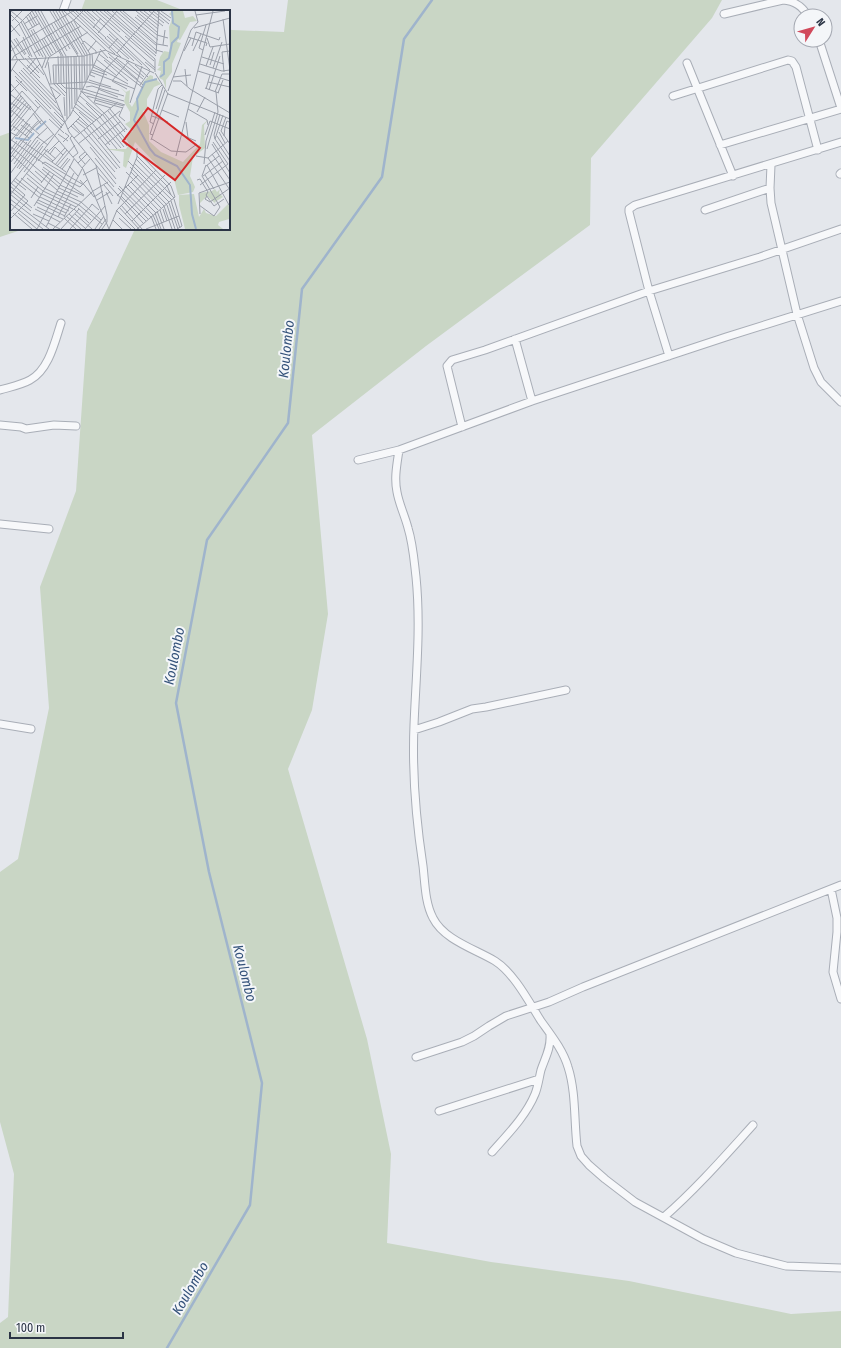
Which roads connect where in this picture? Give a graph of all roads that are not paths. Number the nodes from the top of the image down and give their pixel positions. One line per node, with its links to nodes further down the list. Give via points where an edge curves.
1 (67, 0): 4 (street)
2 (783, 0): 3 (street, via 792,1); 5 (street)
3 (801, 8)
4 (63, 10)
5 (724, 14)
6 (822, 48): 10 (street)
7 (687, 62): 8 (street)
8 (697, 89): 9 (street); 11 (street, via 788,60 792,61 796,67); 13 (street)
9 (673, 96)
10 (841, 108): 11 (street)
11 (810, 119): 13 (street); 14 (street)
12 (841, 142): 14 (street)
13 (720, 145): 16 (street)
14 (818, 150): 15 (street)
15 (771, 164): 16 (street); 17 (street)
16 (733, 176): 21 (street, via 629,209)
17 (770, 188): 18 (street); 20 (street)
18 (705, 210)
19 (841, 229): 20 (street)
20 (783, 249): 21 (street); 23 (street)
21 (649, 291): 25 (street); 26 (street)
22 (841, 301): 23 (street)
23 (797, 314): 26 (street); 29 (street, via 814,368 821,382)
24 (61, 323): 27 (street, via 47,361 38,374 31,380)
25 (515, 339): 28 (street); 32 (street, via 452,360 448,364)
26 (669, 356): 28 (street)
27 (0, 390)
28 (532, 401): 32 (street)
29 (841, 402)
30 (0, 425): 31 (street, via 26,429 54,425)
31 (76, 426)
32 (462, 427): 33 (street)
33 (399, 450): 34 (street); 40 (street, via 397,494 413,550 418,607)
34 (358, 460)
35 (0, 524): 36 (street)
36 (49, 529)
37 (566, 690): 40 (street, via 472,709)
38 (0, 724): 39 (street)
39 (30, 729)
40 (414, 730): 44 (street, via 421,854 432,917 444,932 496,962 516,982)
41 (841, 885): 42 (street)
42 (831, 889): 43 (street, via 837,918 833,972); 44 (street)
43 (841, 999)
44 (532, 1007): 45 (street); 46 (street, via 506,1016 462,1042)
45 (550, 1034): 47 (street, via 550,1050); 51 (street, via 568,1066 572,1081 577,1146 581,1156 635,1202)
46 (416, 1057)
47 (539, 1078): 48 (street); 50 (street, via 534,1096 526,1109)
48 (439, 1111)
49 (753, 1125): 51 (street, via 710,1174)
50 (492, 1152)
51 (664, 1217): 52 (street, via 703,1239 736,1253 786,1266)
52 (841, 1268)

